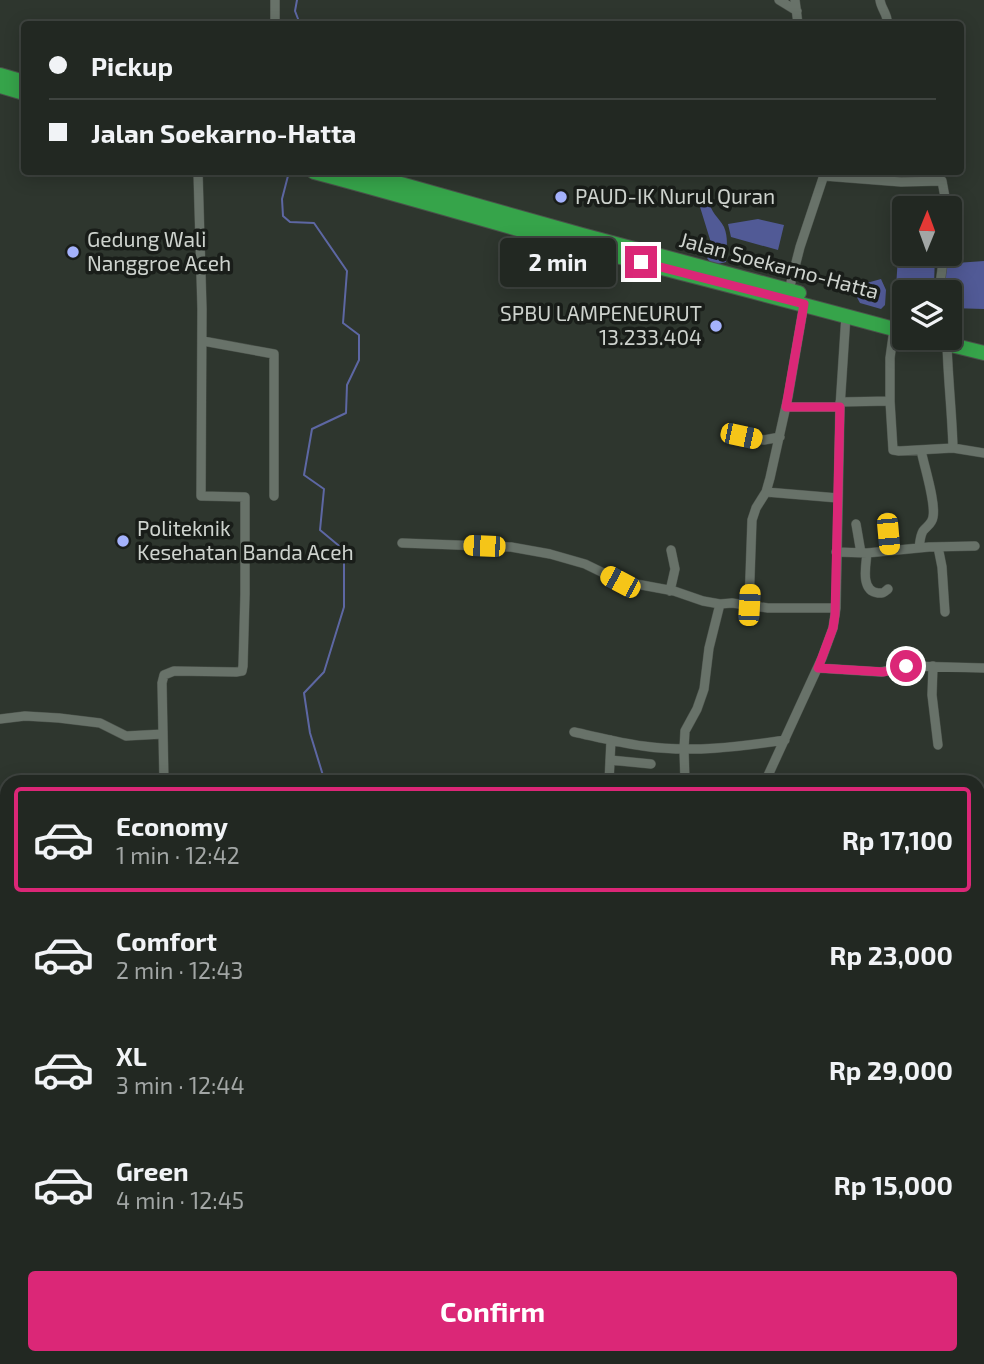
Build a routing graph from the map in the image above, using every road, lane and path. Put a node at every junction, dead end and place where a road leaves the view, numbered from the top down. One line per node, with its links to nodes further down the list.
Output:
1 (275, 0): 6 (street)
2 (779, 0): 5 (street)
3 (795, 0): 5 (street)
4 (880, 0): 8 (street)
5 (797, 11): 7 (street)
6 (275, 21)
7 (798, 21)
8 (888, 21)
9 (0, 75): 10 (highway)
10 (21, 81)
11 (0, 86): 12 (highway)
12 (21, 92)
13 (198, 175): 25 (street)
14 (326, 175): 20 (highway, Jalan Soekarno-Hatta)
15 (368, 175): 20 (highway, Jalan Soekarno-Hatta)
16 (825, 175): 21 (street)
17 (834, 175): 18 (street)
18 (942, 176): 19 (street)
19 (945, 196)
20 (622, 251): 21 (highway, Jalan Soekarno-Hatta); 22 (highway, Jalan Soekarno-Hatta)
21 (789, 290): 23 (highway, Jalan Soekarno-Hatta)
22 (804, 304): 23 (highway, Jalan Soekarno-Hatta); 34 (street)
23 (839, 311): 24 (highway, Jalan Soekarno-Hatta); 33 (street)
24 (892, 326)
25 (202, 341): 41 (street); 64 (street)
26 (962, 341): 27 (highway)
27 (984, 344)
28 (962, 345): 31 (highway)
29 (893, 350): 32 (street)
30 (949, 350): 37 (street)
31 (984, 353)
32 (890, 401): 33 (street); 38 (street)
33 (838, 406): 34 (street); 42 (street)
34 (786, 407): 36 (street)
35 (741, 436): 36 (street)
36 (780, 437): 40 (street)
37 (953, 447): 38 (street); 39 (street)
38 (921, 450): 48 (street)
39 (984, 453)
40 (766, 492): 42 (street); 56 (street)
41 (274, 496)
42 (834, 498): 51 (street)
43 (887, 517): 50 (street)
44 (856, 524): 52 (street)
45 (402, 543): 54 (street)
46 (975, 546): 47 (street)
47 (938, 547): 48 (street); 58 (street)
48 (919, 548): 50 (street)
49 (671, 550): 54 (street)
50 (890, 551): 52 (street)
51 (836, 552): 52 (street); 57 (street)
52 (864, 553): 53 (street)
53 (888, 589)
54 (670, 591): 55 (street)
55 (720, 604): 56 (street); 68 (street)
56 (749, 605): 57 (street)
57 (833, 607): 60 (street)
58 (945, 612)
59 (933, 666): 60 (street); 61 (street); 67 (street)
60 (818, 668): 66 (street)
61 (984, 668)
62 (0, 719): 64 (street)
63 (574, 732): 65 (street)
64 (163, 734): 71 (street)
65 (611, 740): 68 (street); 69 (street)
66 (785, 740): 68 (street); 74 (street)
67 (939, 745)
68 (684, 749): 73 (street)
69 (610, 760): 70 (street); 72 (street)
70 (652, 764)
71 (164, 775)
72 (609, 775)
73 (685, 775)
74 (768, 775)

